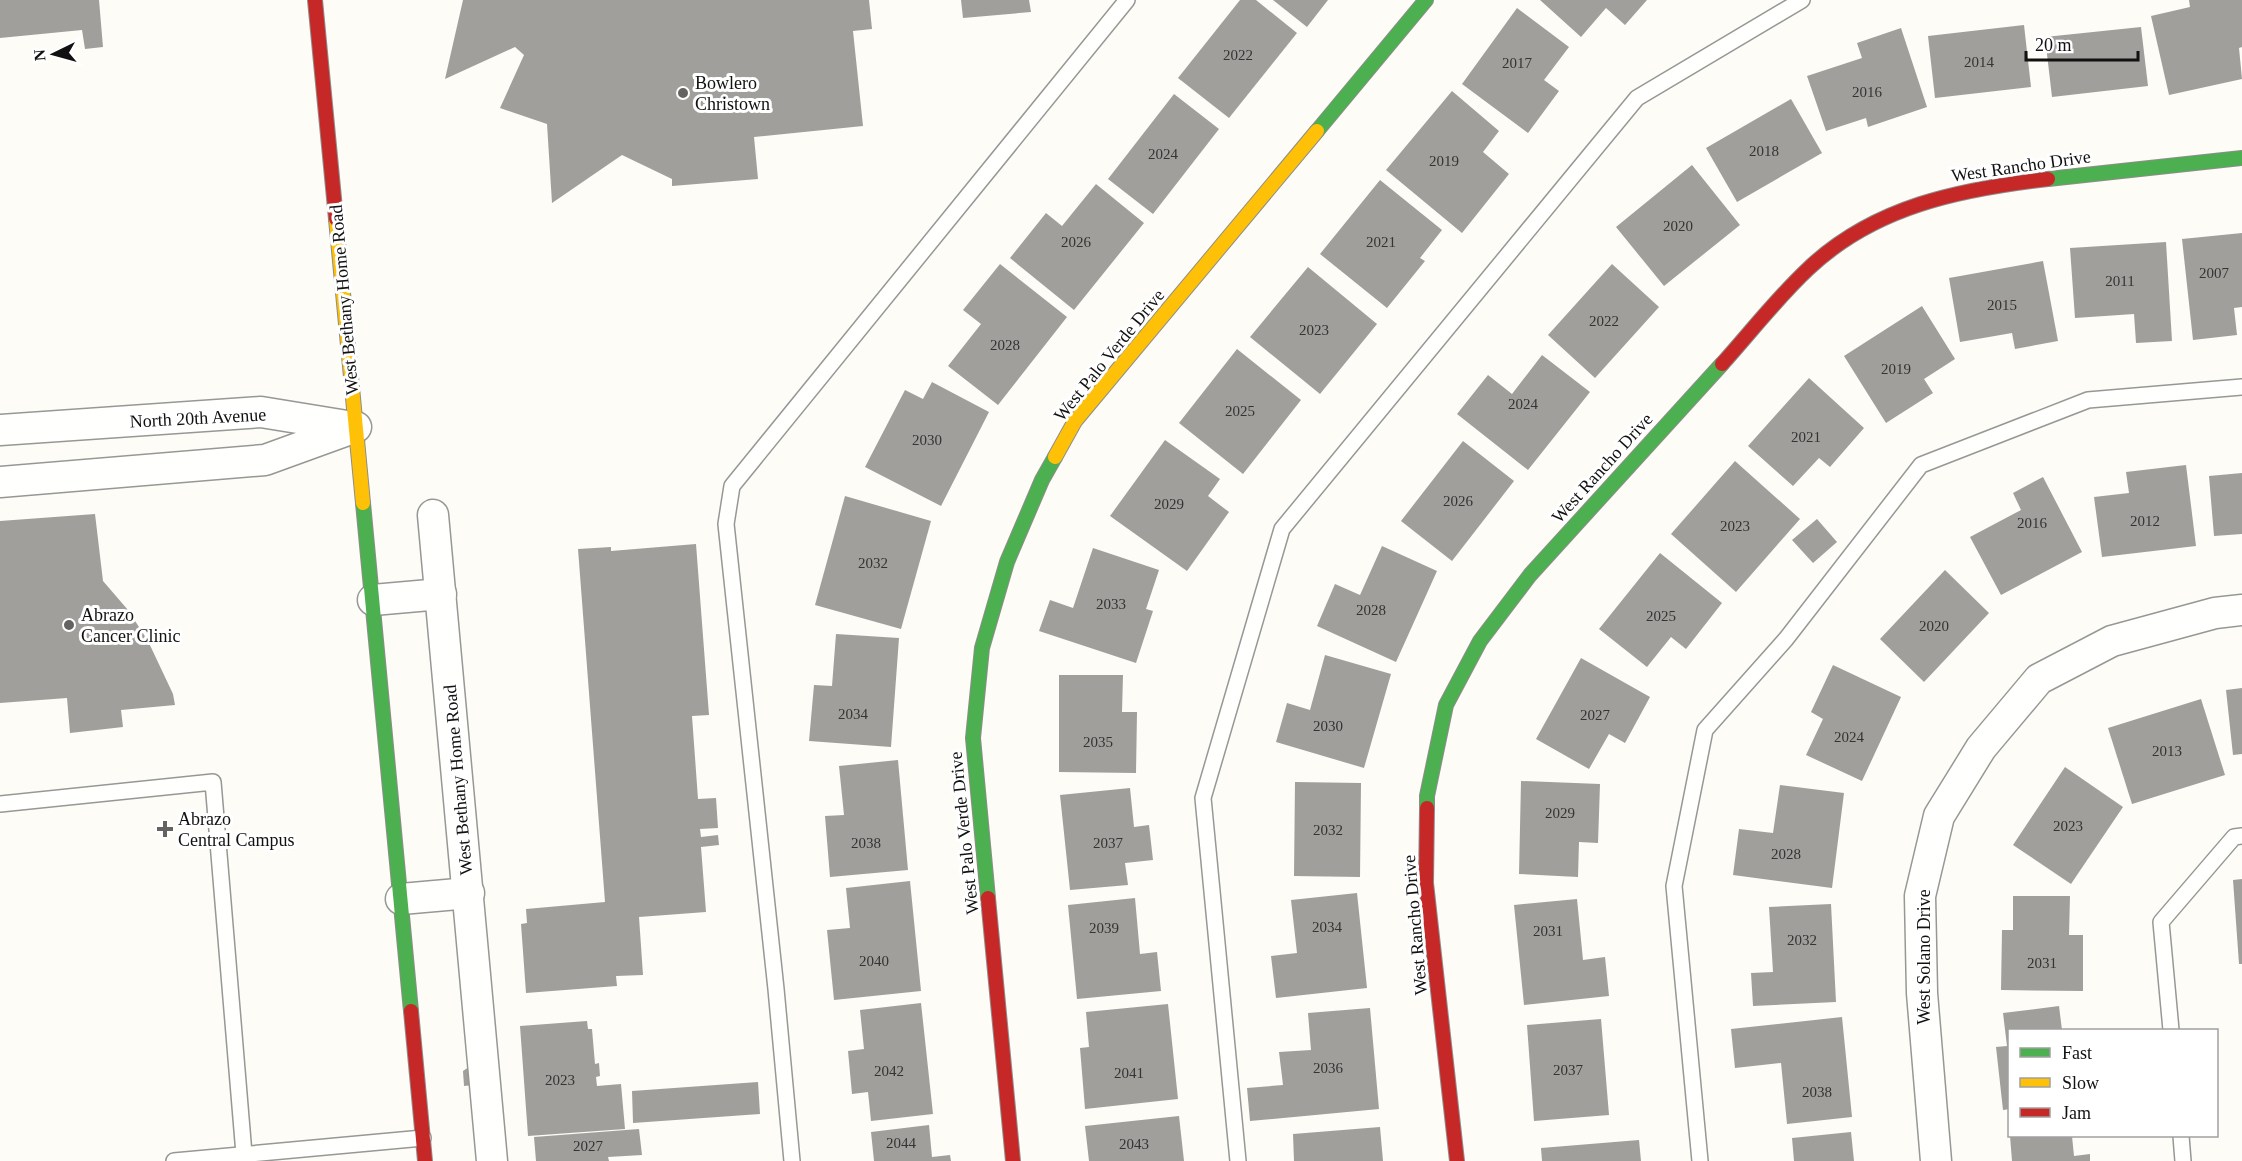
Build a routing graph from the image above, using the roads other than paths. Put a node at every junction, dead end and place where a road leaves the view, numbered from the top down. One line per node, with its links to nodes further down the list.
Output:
1 (315, 0): 7 (street, West Bethany Home Road)
2 (1127, 0): 25 (lane)
3 (1425, 0): 26 (street, West Palo Verde Drive)
4 (1802, 0): 27 (lane)
5 (2242, 158): 28 (street, West Rancho Drive)
6 (2242, 387): 29 (lane)
7 (356, 428): 8 (street, North 20th Avenue); 9 (street); 12 (street, West Bethany Home Road)
8 (0, 430)
9 (0, 482)
10 (433, 515): 11 (street, West Bethany Home Road)
11 (441, 594): 12 (street); 16 (street, West Bethany Home Road)
12 (373, 600): 17 (street, West Bethany Home Road)
13 (2242, 610): 30 (street, West Solano Drive)
14 (0, 804): 21 (lane)
15 (2242, 836): 18 (lane)
16 (469, 893): 17 (street, West Bethany Home Road); 24 (street, West Bethany Home Road)
17 (401, 899): 20 (street, West Bethany Home Road)
18 (2171, 1029)
19 (2181, 1137): 31 (lane)
20 (423, 1138): 21 (lane); 23 (street, West Bethany Home Road)
21 (244, 1155): 22 (lane)
22 (174, 1161)
23 (425, 1161)
24 (492, 1161)
25 (792, 1161)
26 (1013, 1161)
27 (1238, 1161)
28 (1457, 1161)
29 (1700, 1161)
30 (1936, 1161)
31 (2183, 1161)

